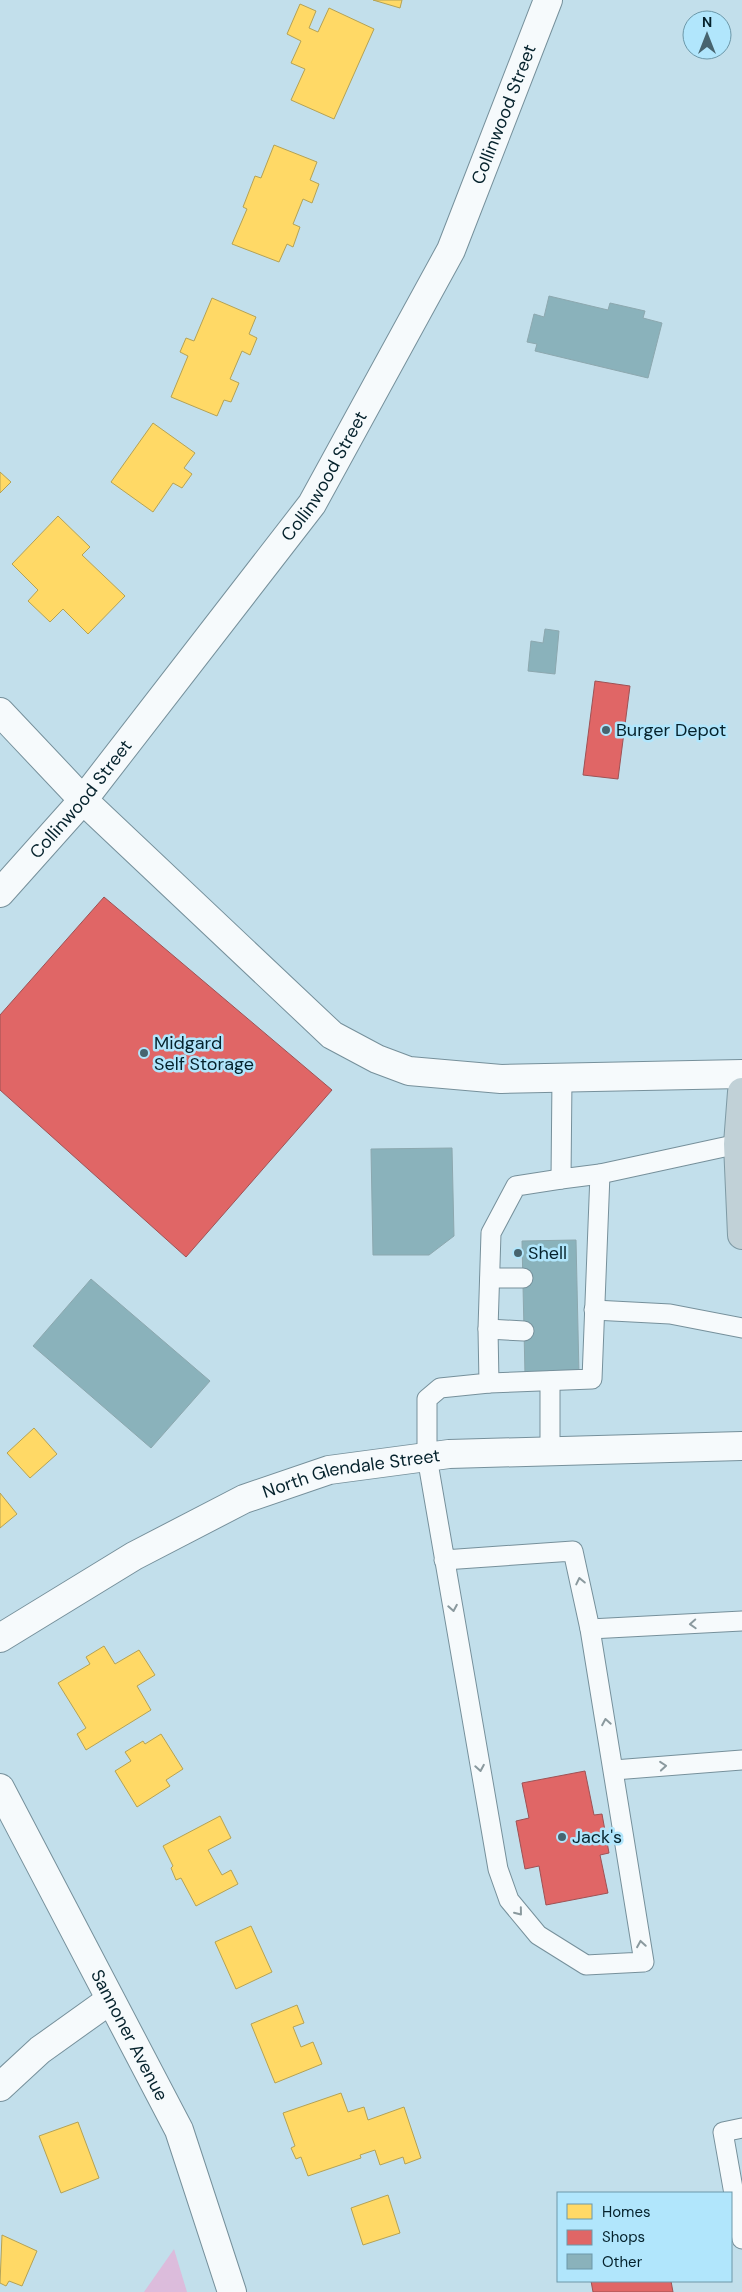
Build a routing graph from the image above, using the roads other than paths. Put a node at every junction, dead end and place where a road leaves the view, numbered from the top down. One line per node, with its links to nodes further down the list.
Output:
1 (548, 0): 3 (street, Collinwood Street)
2 (0, 712): 3 (street)
3 (83, 800): 4 (street, Collinwood Street); 6 (street)
4 (0, 893)
5 (742, 1074): 6 (street)
6 (562, 1078): 10 (lane)
7 (742, 1092): 8 (highway)
8 (738, 1144): 9 (lane); 11 (highway)
9 (600, 1174): 10 (lane); 14 (lane)
10 (561, 1179): 12 (lane)
11 (742, 1235)
12 (490, 1278): 13 (lane); 16 (lane)
13 (523, 1278)
14 (594, 1310): 15 (lane); 18 (lane)
15 (742, 1328)
16 (488, 1329): 17 (lane); 19 (lane)
17 (524, 1331)
18 (550, 1381): 19 (lane); 21 (lane)
19 (489, 1383): 22 (lane)
20 (742, 1446): 21 (street, North Glendale Street)
21 (550, 1451): 22 (street, North Glendale Street)
22 (427, 1457): 23 (lane); 26 (street, North Glendale Street)
23 (444, 1560): 25 (lane, one-way to 23); 28 (lane, one-way to 28)
24 (742, 1621): 25 (lane, one-way to 25)
25 (590, 1629): 28 (lane, one-way to 25)
26 (0, 1638)
27 (742, 1760): 28 (lane, one-way to 27)
28 (614, 1770)
29 (0, 1788): 30 (street, Sannoner Avenue)
30 (110, 2000): 31 (street); 34 (street, Sannoner Avenue)
31 (0, 2087)
32 (742, 2128): 33 (lane)
33 (742, 2240)
34 (232, 2292)

